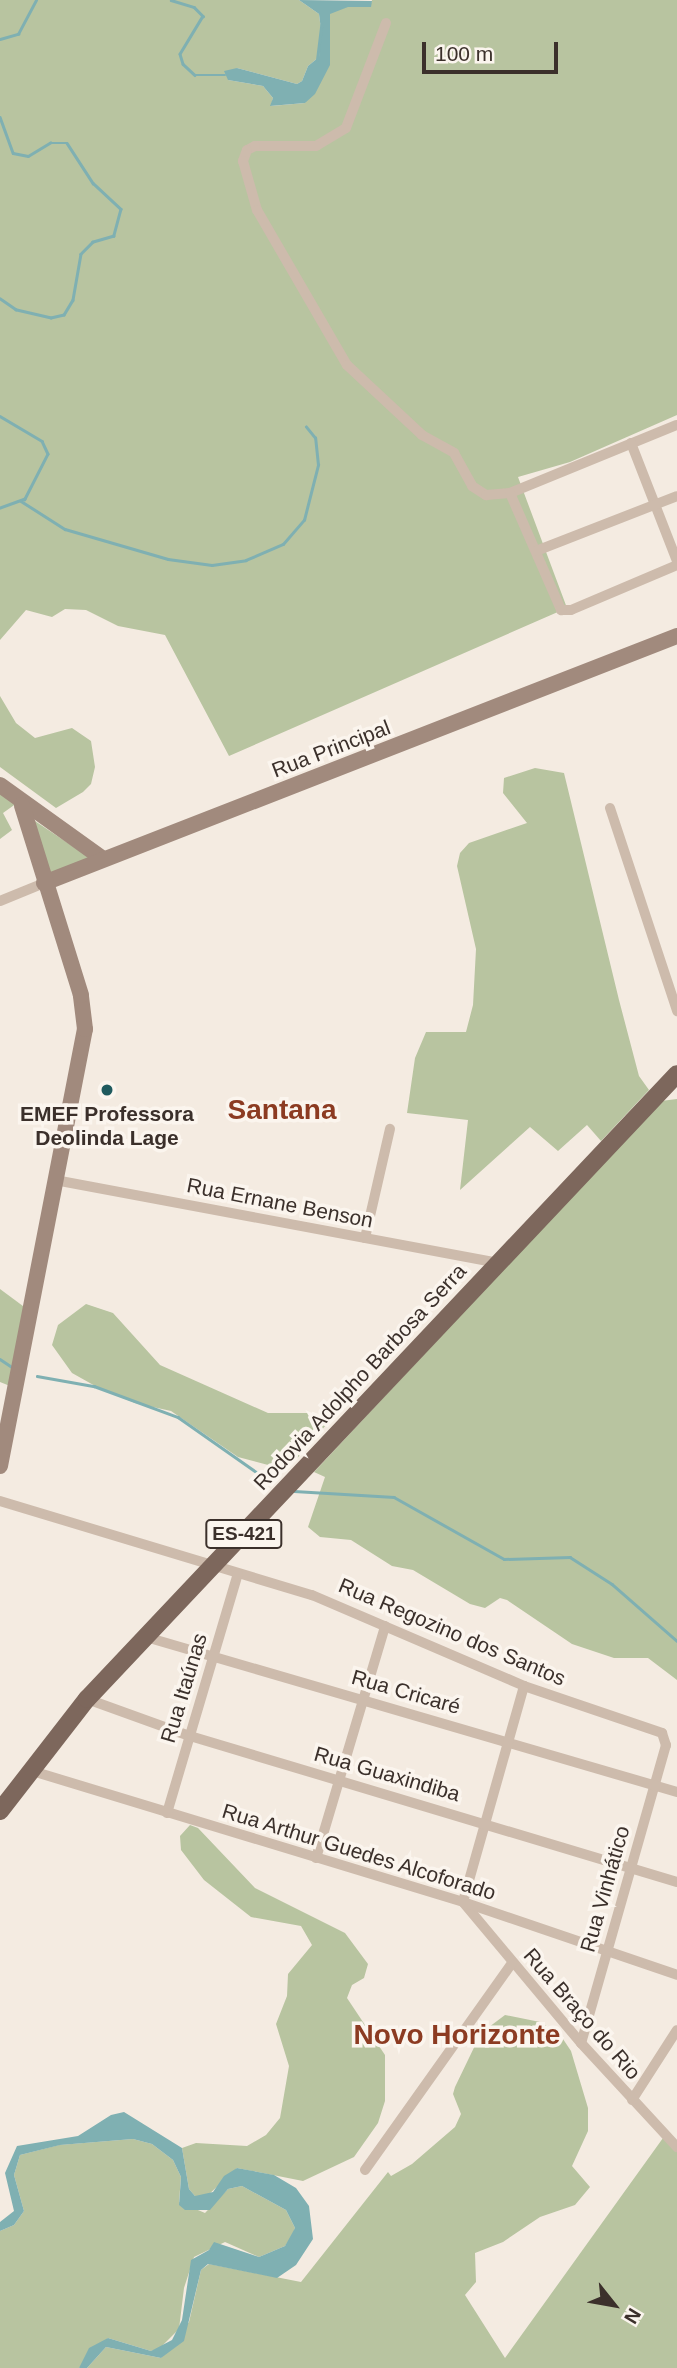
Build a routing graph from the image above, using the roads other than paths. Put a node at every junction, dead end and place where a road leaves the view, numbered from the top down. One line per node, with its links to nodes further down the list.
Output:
1 (386, 23): 4 (street)
2 (677, 425): 3 (street)
3 (631, 443): 4 (street); 6 (street)
4 (510, 493): 7 (street)
5 (677, 496): 6 (street)
6 (656, 504): 7 (street); 8 (street)
7 (536, 551): 8 (street)
8 (677, 563)
9 (677, 636): 13 (main road, Rua Principal)
10 (0, 785): 11 (main road)
11 (22, 804): 13 (main road); 14 (main road)
12 (610, 808): 16 (street)
13 (103, 859): 14 (main road, Rua Principal)
14 (44, 883): 15 (street, Rua Principal); 19 (main road)
15 (0, 901)
16 (677, 1011)
17 (677, 1074): 21 (main road, Rodovia Adolpho Barbosa Serra / ES-421)
18 (390, 1129): 20 (street)
19 (55, 1180): 20 (street, Rua Ernane Benson); 22 (main road)
20 (365, 1238): 21 (street, Rua Ernane Benson)
21 (497, 1263): 24 (main road, Rodovia Adolpho Barbosa Serra / ES-421)
22 (0, 1466)
23 (0, 1501): 24 (street, Rua Regozino dos Santos)
24 (213, 1567): 25 (street, Rua Regozino dos Santos); 27 (main road, Rodovia Adolpho Barbosa Serra / ES-421)
25 (238, 1574): 26 (street, Rua Regozino dos Santos); 28 (street, Rua Itaúnas)
26 (385, 1626): 29 (street, Rua Regozino dos Santos); 31 (street)
27 (146, 1637): 28 (street, Rua Cricaré); 30 (main road, Rodovia Adolpho Barbosa Serra / ES-421)
28 (214, 1656): 31 (street, Rua Cricaré); 32 (street, Rua Itaúnas)
29 (524, 1686): 33 (street); 34 (street, Rua Regozino dos Santos)
30 (87, 1699): 32 (street, Rua Guaxindiba); 35 (main road, Rodovia Adolpho Barbosa Serra / ES-421)
31 (360, 1699): 33 (street, Rua Cricaré); 36 (street)
32 (190, 1736): 36 (street, Rua Guaxindiba); 40 (street, Rua Itaúnas)
33 (508, 1742): 37 (street, Rua Cricaré); 41 (street)
34 (666, 1745): 37 (street, Rua Vinhático)
35 (29, 1770): 39 (main road, Rodovia Adolpho Barbosa Serra / ES-421); 40 (street, Rua Arthur Guedes Alcoforado)
36 (337, 1780): 41 (street, Rua Guaxindiba); 42 (street)
37 (655, 1785): 38 (street, Rua Cricaré); 43 (street, Rua Vinhático)
38 (677, 1792)
39 (0, 1811)
40 (167, 1813): 42 (street, Rua Arthur Guedes Alcoforado)
41 (485, 1823): 43 (street, Rua Guaxindiba); 45 (street)
42 (316, 1858): 45 (street, Rua Arthur Guedes Alcoforado)
43 (631, 1868): 44 (street, Rua Guaxindiba); 46 (street, Rua Vinhático)
44 (677, 1882)
45 (463, 1902): 46 (street, Rua Arthur Guedes Alcoforado); 47 (street, Rua Braço do Rio)
46 (608, 1952): 48 (street, Rua Arthur Guedes Alcoforado); 50 (street, Rua Vinhático)
47 (512, 1963): 50 (street, Rua Braço do Rio); 53 (street)
48 (677, 1975)
49 (677, 2030): 51 (street)
50 (581, 2043): 51 (street, Rua Braço do Rio)
51 (632, 2100): 52 (street, Rua Braço do Rio)
52 (677, 2147)
53 (365, 2170)

